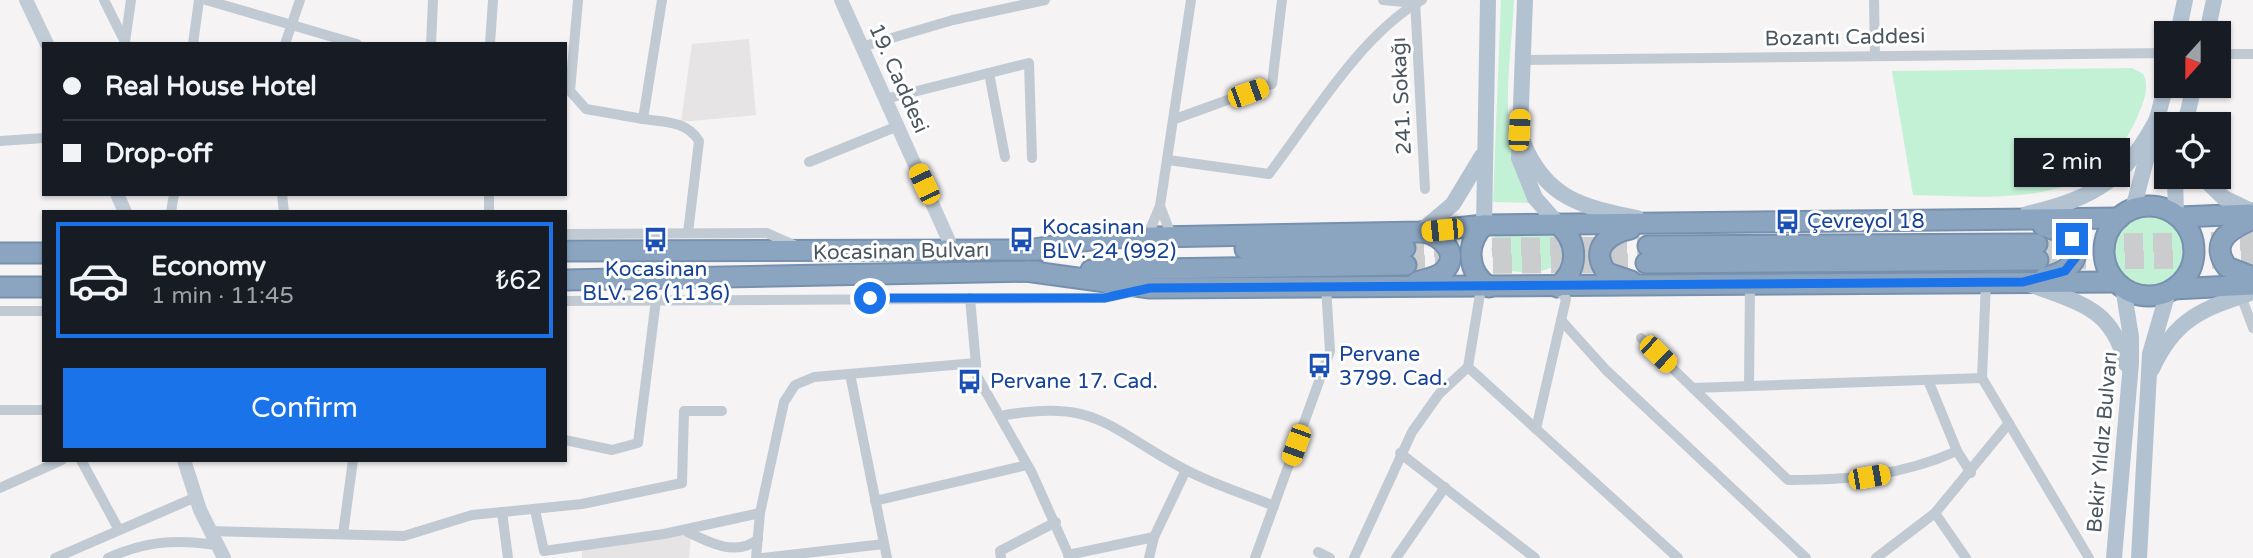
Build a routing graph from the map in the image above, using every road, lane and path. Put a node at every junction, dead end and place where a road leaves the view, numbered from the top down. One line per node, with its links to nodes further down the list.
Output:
1 (26, 0): 25 (street)
2 (104, 0): 26 (street)
3 (131, 0): 27 (street)
4 (199, 0): 28 (street)
5 (206, 0): 24 (street)
6 (300, 0): 24 (street)
7 (433, 0): 31 (street)
8 (493, 0): 32 (street)
9 (578, 0): 41 (street)
10 (662, 0): 41 (street)
11 (841, 0): 33 (street, 19. Caddesi)
12 (1045, 0): 33 (street)
13 (1191, 0): 42 (street)
14 (1282, 0): 42 (street)
15 (1382, 0): 21 (street)
16 (1488, 0): 49 (main road)
17 (1525, 0): 38 (main road)
18 (1874, 0): 37 (street)
19 (2185, 0): 22 (main road)
20 (2214, 0): 23 (main road)
21 (1417, 1): 52 (street); 54 (street, 241. Sokağı)
22 (2181, 21)
23 (2210, 21)
24 (290, 24): 29 (street); 30 (street)
25 (46, 42)
26 (125, 42)
27 (125, 42)
28 (193, 42)
29 (286, 42)
30 (350, 42)
31 (432, 42)
32 (490, 42)
33 (861, 47): 40 (street, 19. Caddesi)
34 (2154, 53): 37 (street, Bozantı Caddesi)
35 (2231, 54): 36 (street)
36 (2253, 54)
37 (1874, 56): 38 (street, Bozantı Caddesi)
38 (1523, 60): 45 (main road)
39 (989, 73): 40 (street); 50 (street); 51 (street)
40 (885, 99): 44 (street, 19. Caddesi)
41 (643, 119): 66 (street)
42 (1175, 119): 52 (street)
43 (2154, 123): 61 (main road)
44 (898, 126): 53 (street); 71 (street, 19. Caddesi)
45 (1519, 130): 62 (main road); 63 (main road)
46 (2154, 130): 58 (main road)
47 (42, 138): 48 (street)
48 (0, 141)
49 (1485, 147): 64 (main road); 65 (main road)
50 (1005, 157)
51 (1032, 158)
52 (1168, 160): 57 (street)
53 (809, 162)
54 (1425, 189)
55 (2176, 189): 60 (main road)
56 (2215, 189): 59 (main road)
57 (1160, 206): 68 (street); 69 (street)
58 (2126, 213): 60 (highway); 61 (highway); 85 (highway)
59 (2253, 215): 60 (highway); 79 (highway)
60 (2178, 216): 93 (highway)
61 (2003, 219): 62 (highway); 82 (highway)
62 (1658, 223): 63 (highway); 84 (highway)
63 (1558, 224): 64 (highway); 90 (highway)
64 (1485, 225): 65 (highway); 92 (highway)
65 (1420, 232): 69 (highway); 89 (highway)
66 (688, 233): 67 (street); 70 (street)
67 (567, 234)
68 (1147, 237): 69 (highway); 72 (highway)
69 (1172, 237)
70 (805, 250): 71 (highway, Kocasinan Bulvarı); 73 (highway, Kocasinan Bulvarı)
71 (953, 250): 72 (highway, Kocasinan Bulvarı)
72 (1028, 250): 78 (highway, Kocasinan Bulvarı)
73 (567, 251)
74 (2038, 252): 77 (highway)
75 (0, 253): 76 (highway)
76 (42, 253)
77 (1647, 254)
78 (1026, 271): 80 (highway, Kocasinan Bulvarı); 91 (highway)
79 (2253, 277)
80 (567, 280)
81 (1986, 282): 82 (highway); 83 (highway); 107 (street)
82 (2023, 282): 85 (highway); 106 (main road)
83 (1750, 284): 84 (highway); 110 (street)
84 (1658, 285): 90 (highway)
85 (2120, 285): 93 (highway); 106 (main road, Bekir Yıldız Bulvarı)
86 (0, 287): 87 (highway)
87 (42, 287)
88 (1326, 287): 89 (highway); 91 (highway); 132 (street)
89 (1399, 287): 92 (highway)
90 (1557, 287): 92 (highway); 100 (street)
91 (1150, 288): 95 (street)
92 (1485, 288): 104 (street)
93 (2171, 291): 94 (highway); 108 (main road, Bekir Yıldız Bulvarı)
94 (2249, 291): 101 (street); 108 (main road)
95 (970, 298): 96 (street); 103 (street)
96 (656, 300): 97 (street); 118 (street)
97 (567, 301)
98 (0, 311): 99 (street)
99 (42, 311)
100 (1561, 320): 117 (street); 165 (street)
101 (2253, 328)
102 (1641, 338): 111 (street)
103 (975, 363): 105 (street); 115 (street)
104 (1468, 367): 117 (street); 120 (street)
105 (850, 374): 131 (street); 135 (street)
106 (2129, 376): 169 (main road, Bekir Yıldız Bulvarı)
107 (1982, 378): 109 (street); 116 (street)
108 (2148, 378): 170 (main road, Bekir Yıldız Bulvarı)
109 (1928, 380): 110 (street); 119 (street)
110 (1749, 386): 111 (street)
111 (1693, 388): 119 (street)
112 (0, 410): 113 (street)
113 (42, 410)
114 (722, 411): 133 (street)
115 (1000, 416): 125 (street); 126 (street)
116 (2009, 423): 127 (street); 168 (street)
117 (1536, 429): 164 (street)
118 (567, 440)
119 (1957, 451): 127 (street)
120 (1400, 453): 128 (street); 160 (street)
121 (58, 462): 129 (street)
122 (83, 462): 138 (street)
123 (185, 462): 130 (street)
124 (353, 462): 141 (street)
125 (1027, 464): 131 (street); 137 (street)
126 (1186, 470): 132 (street); 142 (street)
127 (1971, 473): 136 (street)
128 (1445, 487): 146 (street); 161 (street)
129 (0, 488)
130 (196, 497): 138 (street); 140 (street)
131 (875, 501): 144 (street)
132 (1274, 506): 158 (street)
133 (535, 510): 134 (street); 139 (street)
134 (502, 512): 141 (street); 152 (street)
135 (760, 513): 139 (street); 143 (street)
136 (1935, 513): 166 (street); 167 (street)
137 (1056, 522): 148 (street); 156 (street)
138 (119, 530): 149 (street)
139 (684, 530): 143 (street)
140 (209, 531): 141 (street); 145 (street)
141 (343, 534)
142 (1154, 537): 148 (street); 157 (street)
143 (758, 539): 153 (street)
144 (884, 544): 154 (street); 155 (street)
145 (216, 545): 150 (street); 151 (street)
146 (1522, 547): 162 (street); 163 (street)
147 (1318, 552): 159 (street)
148 (1069, 557)
149 (55, 558)
150 (108, 558)
151 (224, 558)
152 (508, 558)
153 (756, 558)
154 (763, 558)
155 (887, 558)
156 (1001, 558)
157 (1149, 558)
158 (1255, 558)
159 (1330, 558)
160 (1354, 558)
161 (1396, 558)
162 (1514, 558)
163 (1535, 558)
164 (1678, 558)
165 (1806, 558)
166 (1876, 558)
167 (1966, 558)
168 (2089, 558)
169 (2114, 558)
170 (2138, 558)

